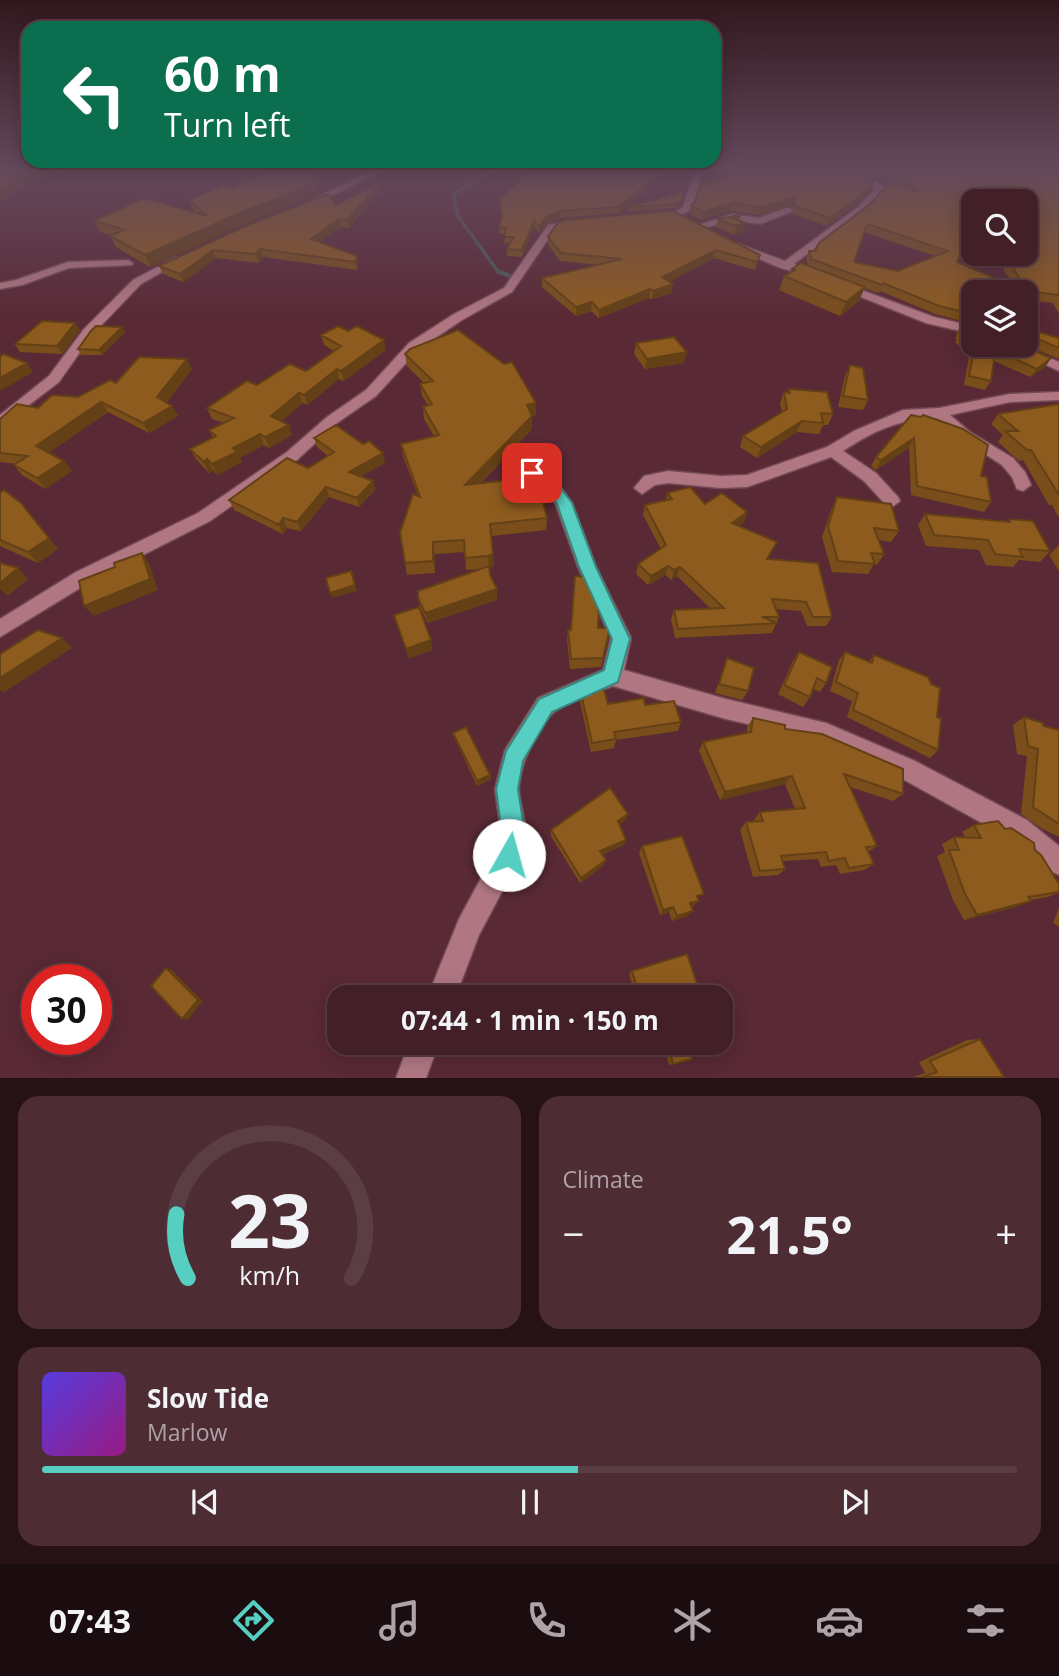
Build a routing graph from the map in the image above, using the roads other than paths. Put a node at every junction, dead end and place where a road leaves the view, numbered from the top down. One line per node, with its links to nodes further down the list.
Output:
1 (683, 218): 7 (street)
2 (728, 218): 7 (street)
3 (741, 218): 4 (street)
4 (767, 218)
5 (849, 218): 9 (street)
6 (593, 220): 23 (street)
7 (702, 226): 9 (street)
8 (193, 253): 10 (street)
9 (785, 266): 12 (street)
10 (137, 282): 11 (street); 17 (street)
11 (0, 286)
12 (961, 327)
13 (1037, 357): 14 (street)
14 (1059, 367)
15 (1059, 396): 16 (street)
16 (939, 413): 18 (street); 20 (street)
17 (0, 422)
18 (832, 451): 21 (street); 22 (street)
19 (532, 473): 24 (street)
20 (1023, 485)
21 (642, 488)
22 (892, 501)
23 (0, 629)
24 (612, 676): 25 (street); 26 (street)
25 (1059, 862)
26 (446, 985)
27 (419, 1055): 28 (street)
28 (411, 1077)

